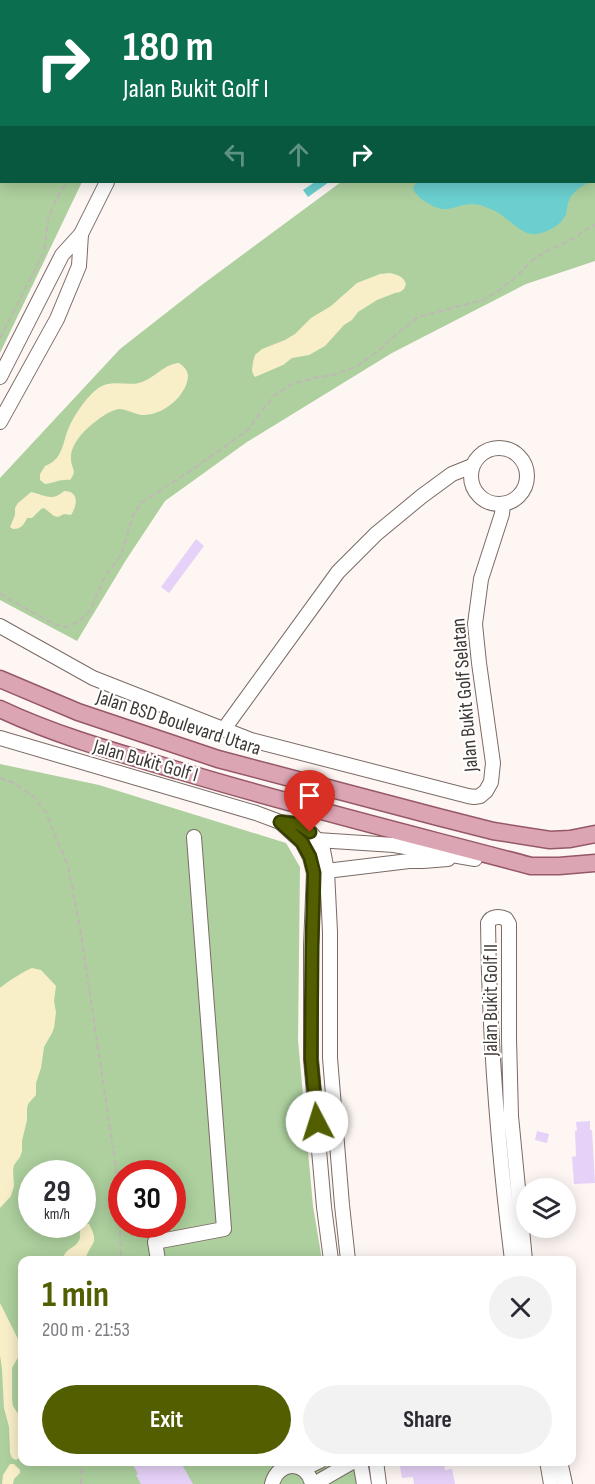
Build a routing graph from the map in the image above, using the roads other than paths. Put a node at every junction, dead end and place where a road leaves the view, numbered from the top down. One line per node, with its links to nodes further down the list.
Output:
1 (106, 183): 2 (street)
2 (81, 234): 3 (street); 4 (street)
3 (35, 308): 4 (street); 5 (street)
4 (57, 319): 6 (street)
5 (0, 377)
6 (0, 422)
7 (472, 466): 8 (street); 8 (street); 12 (street)
8 (503, 504): 12 (street, Jalan Bukit Golf Selatan)
9 (0, 626): 12 (street, Jalan Bukit Golf Selatan)
10 (0, 680): 15 (main road, Jalan BSD Boulevard Utara)
11 (0, 709): 20 (main road)
12 (224, 729)
13 (0, 738): 14 (street, Jalan Bukit Golf I)
14 (280, 822): 17 (street, Jalan Bukit Golf I); 21 (street, Jalan Bukit Golf I)
15 (595, 834)
16 (194, 836): 22 (street)
17 (317, 840): 18 (street); 21 (street, Jalan Bukit Golf I)
18 (462, 856): 20 (street); 21 (street)
19 (595, 863): 20 (main road)
20 (531, 866)
21 (320, 872): 23 (street, Jalan Bukit Golf I); 24 (street, Jalan Bukit Golf I)
22 (157, 1256)
23 (330, 1256)
24 (348, 1256)
25 (511, 1256): 26 (street, Jalan Bukit Golf II)
26 (525, 1256)
27 (309, 1466): 33 (street)
28 (345, 1466): 35 (street)
29 (361, 1466): 36 (street)
30 (377, 1466): 37 (street)
31 (548, 1466): 38 (street)
32 (561, 1466): 39 (street)
33 (303, 1469): 34 (street); 35 (street)
34 (272, 1484)
35 (313, 1484)
36 (364, 1484)
37 (379, 1484)
38 (551, 1484)
39 (565, 1484)

